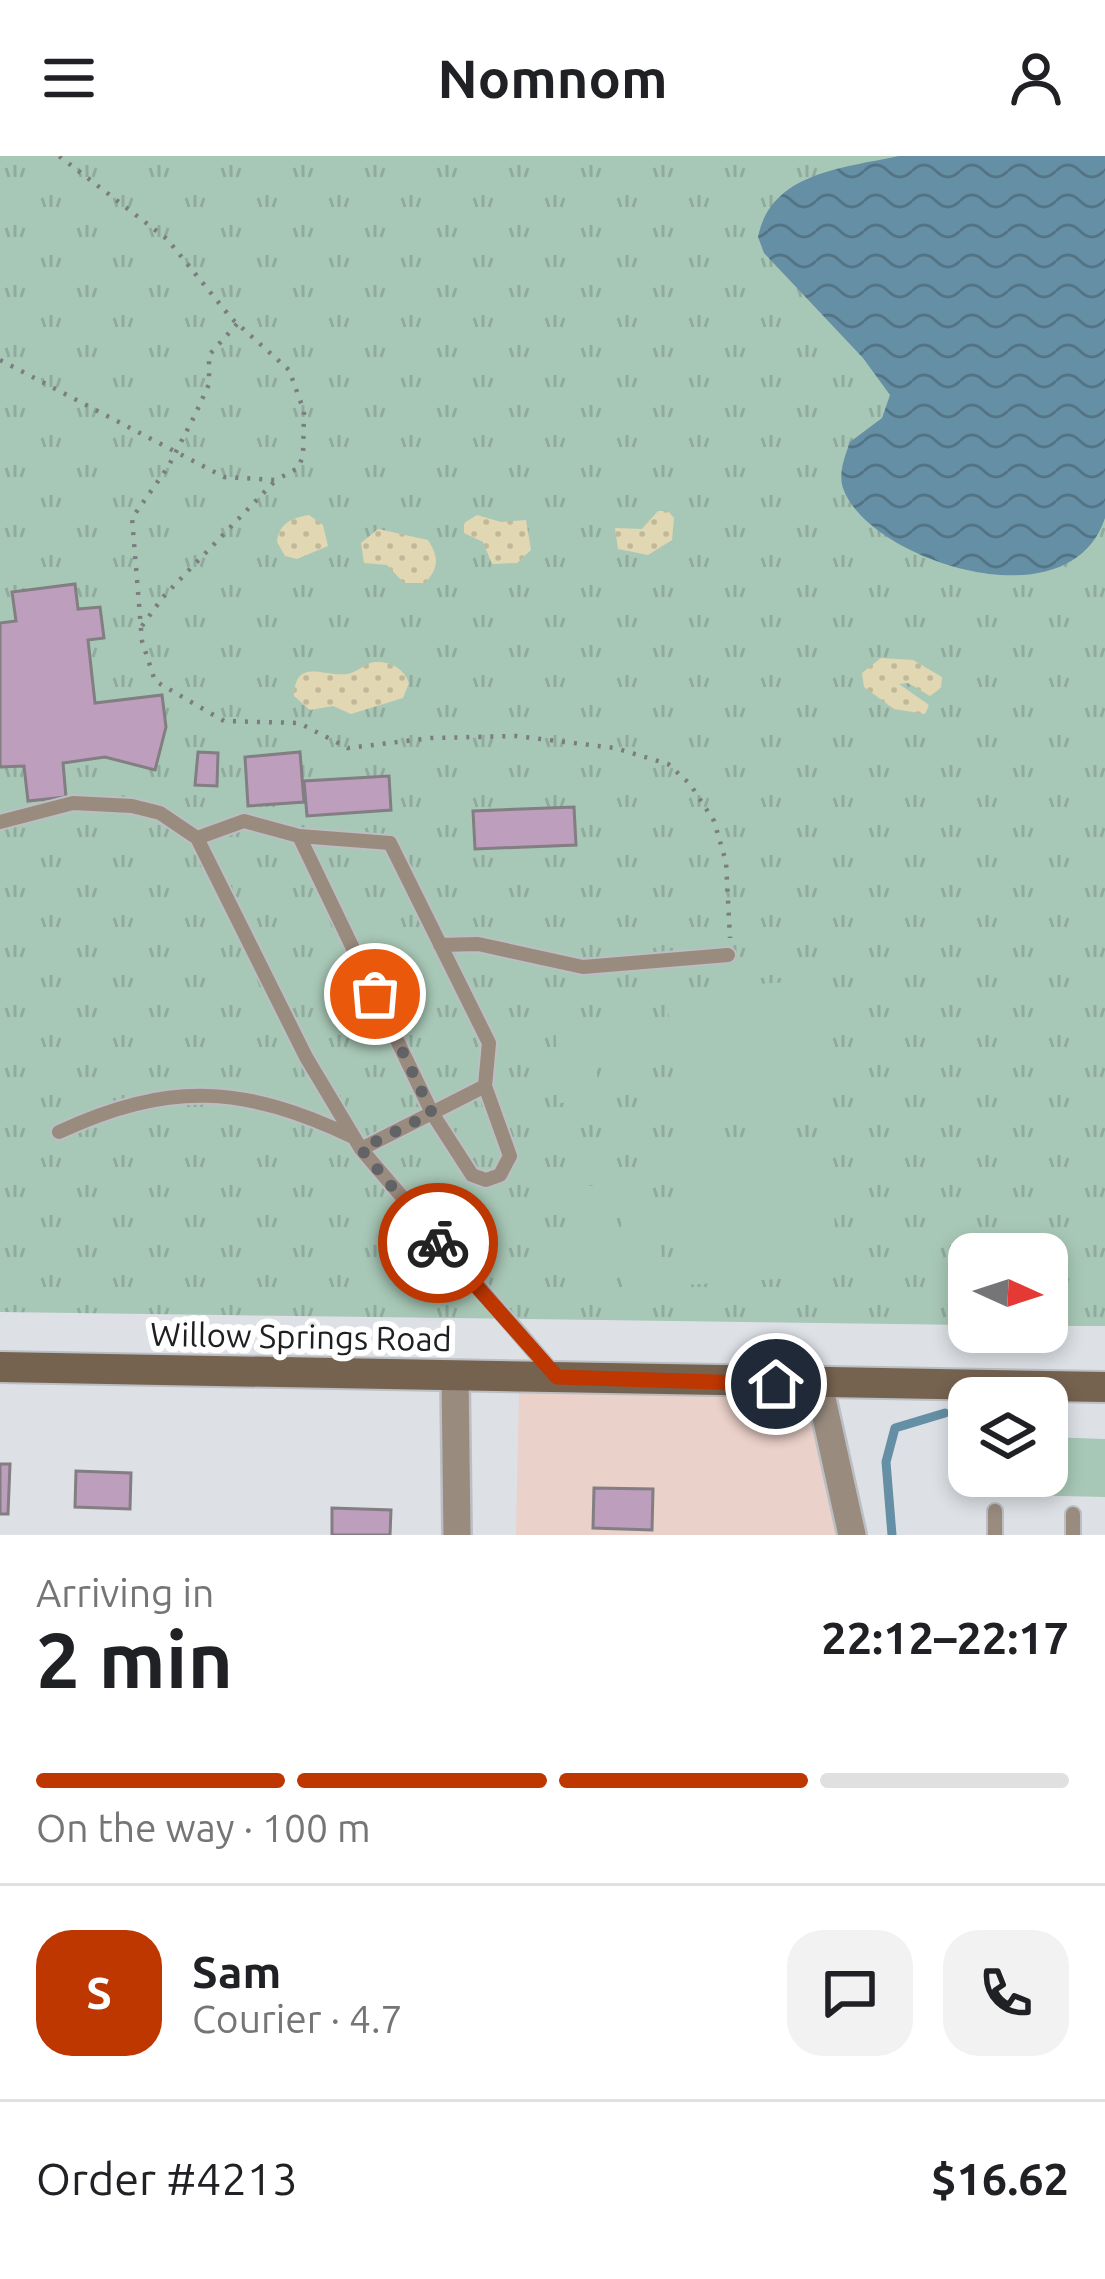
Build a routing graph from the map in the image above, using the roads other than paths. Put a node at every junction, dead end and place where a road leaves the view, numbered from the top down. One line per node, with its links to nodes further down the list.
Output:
1 (0, 821): 3 (lane)
2 (299, 836): 3 (lane); 4 (lane); 7 (lane)
3 (197, 838): 9 (lane)
4 (440, 945): 5 (lane); 6 (lane)
5 (728, 955)
6 (485, 1087): 7 (lane); 7 (lane)
7 (432, 1113): 9 (lane)
8 (58, 1132): 9 (lane)
9 (357, 1143): 12 (lane)
10 (0, 1366): 11 (main road, Willow Springs Road)
11 (455, 1376): 12 (main road, Willow Springs Road); 17 (street)
12 (557, 1377): 13 (main road, Willow Springs Road)
13 (819, 1385): 14 (main road, Willow Springs Road); 18 (street)
14 (1105, 1387)
15 (995, 1511): 19 (lane)
16 (1073, 1514): 20 (lane)
17 (457, 1535)
18 (852, 1535)
19 (995, 1535)
20 (1072, 1535)

